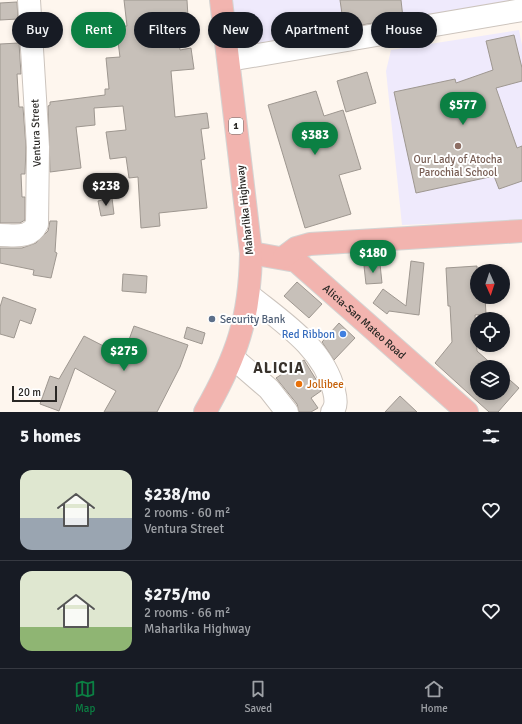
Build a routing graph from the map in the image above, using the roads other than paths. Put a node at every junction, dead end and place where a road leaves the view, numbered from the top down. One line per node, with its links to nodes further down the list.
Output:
1 (29, 0): 6 (street, Ventura Street)
2 (221, 0): 4 (main road, Maharlika Highway / 1)
3 (522, 10): 4 (street)
4 (229, 60): 7 (main road, Maharlika Highway / 1)
5 (522, 231): 8 (main road)
6 (0, 235)
7 (251, 253): 8 (main road, Alicia-San Mateo Road); 9 (main road, Maharlika Highway / 1)
8 (284, 257): 15 (main road, Alicia-San Mateo Road)
9 (249, 295): 10 (main road, Maharlika Highway / 1); 14 (street)
10 (230, 364): 11 (main road, Maharlika Highway / 1); 12 (street); 13 (street)
11 (205, 412)
12 (275, 412)
13 (287, 412)
14 (332, 412)
15 (466, 412)

